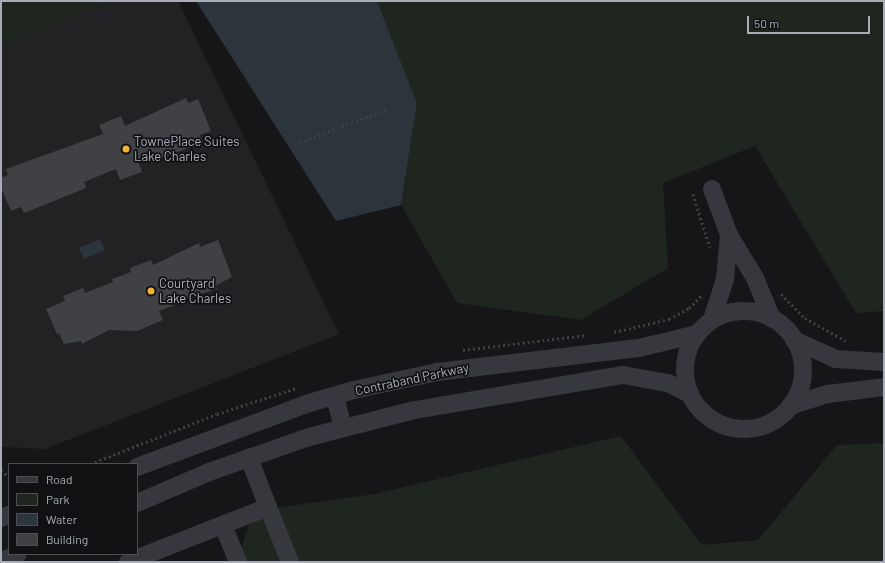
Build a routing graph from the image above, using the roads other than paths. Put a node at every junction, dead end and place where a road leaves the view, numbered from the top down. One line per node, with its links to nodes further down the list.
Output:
1 (712, 189): 2 (street)
2 (729, 235): 3 (street); 4 (street)
3 (772, 319): 4 (street); 6 (street)
4 (712, 320): 5 (street)
5 (697, 334): 9 (street); 10 (street, Contraband Parkway)
6 (794, 340): 7 (street); 11 (street)
7 (884, 362)
8 (884, 387): 11 (street)
9 (690, 394): 11 (street); 12 (street)
10 (335, 396): 12 (street); 14 (street, Contraband Parkway)
11 (790, 406)
12 (343, 428): 13 (street)
13 (249, 458): 15 (street); 16 (street)
14 (138, 467)
15 (138, 503)
16 (268, 507): 17 (street); 22 (street)
17 (223, 525): 20 (street); 21 (street)
18 (16, 555): 19 (street)
19 (1, 561)
20 (128, 562)
21 (238, 562)
22 (290, 562)

